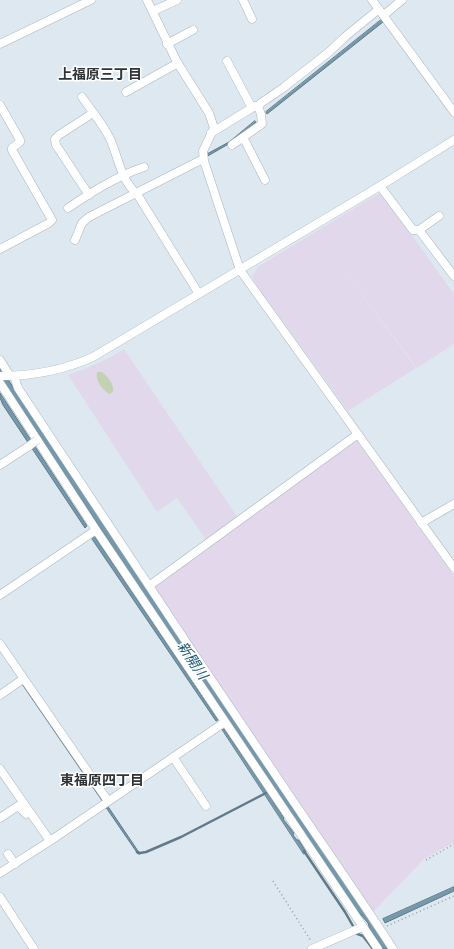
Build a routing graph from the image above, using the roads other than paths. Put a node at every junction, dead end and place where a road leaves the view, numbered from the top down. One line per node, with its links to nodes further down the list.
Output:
1 (91, 0): 11 (street)
2 (147, 0): 7 (street)
3 (177, 0): 7 (street)
4 (243, 0): 9 (street)
5 (372, 0): 8 (street)
6 (402, 0): 8 (street)
7 (153, 11): 12 (street)
8 (382, 12): 18 (street); 19 (street)
9 (252, 19)
10 (193, 30): 12 (street)
11 (0, 44)
12 (167, 44): 14 (street)
13 (227, 61): 18 (street)
14 (178, 63): 15 (street); 21 (street)
15 (126, 92)
16 (82, 97): 20 (street)
17 (0, 105): 36 (street)
18 (255, 108): 21 (street); 22 (street)
19 (454, 112)
20 (93, 113): 27 (street); 31 (street)
21 (212, 134): 25 (street)
22 (243, 137): 24 (street); 28 (street)
23 (454, 140): 29 (street)
24 (232, 145)
25 (203, 159): 30 (street); 37 (street)
26 (144, 167): 27 (street)
27 (123, 176): 30 (street); 31 (street)
28 (265, 180)
29 (380, 186): 34 (street); 37 (street)
30 (136, 194): 35 (street); 39 (street)
31 (89, 195): 32 (street)
32 (68, 208)
33 (439, 216): 34 (street)
34 (419, 230): 38 (street)
35 (74, 240)
36 (0, 249)
37 (240, 270): 39 (street); 43 (street)
38 (454, 276)
39 (199, 294): 41 (street)
40 (0, 360): 41 (street)
41 (8, 376): 50 (street)
42 (0, 383): 44 (street)
43 (358, 434): 47 (street); 50 (street)
44 (37, 440): 45 (street, bridge); 48 (street)
45 (0, 465)
46 (454, 504): 47 (street)
47 (421, 522): 49 (street)
48 (96, 530): 51 (street); 55 (street)
49 (454, 568)
50 (149, 586): 67 (street)
51 (0, 595)
52 (0, 644): 53 (street)
53 (23, 679): 54 (street); 58 (street)
54 (0, 695)
55 (225, 722): 56 (street); 67 (street)
56 (173, 757): 58 (street); 59 (street)
57 (0, 769): 60 (street)
58 (108, 801): 62 (street)
59 (206, 806)
60 (33, 817): 61 (street); 62 (street)
61 (0, 818)
62 (50, 841): 64 (street)
63 (8, 854): 64 (street)
64 (15, 864): 65 (street)
65 (0, 873)
66 (0, 897): 69 (street)
67 (366, 922): 68 (street); 70 (street); 71 (street)
68 (314, 948)
69 (34, 949)
70 (378, 949)
71 (393, 949)

